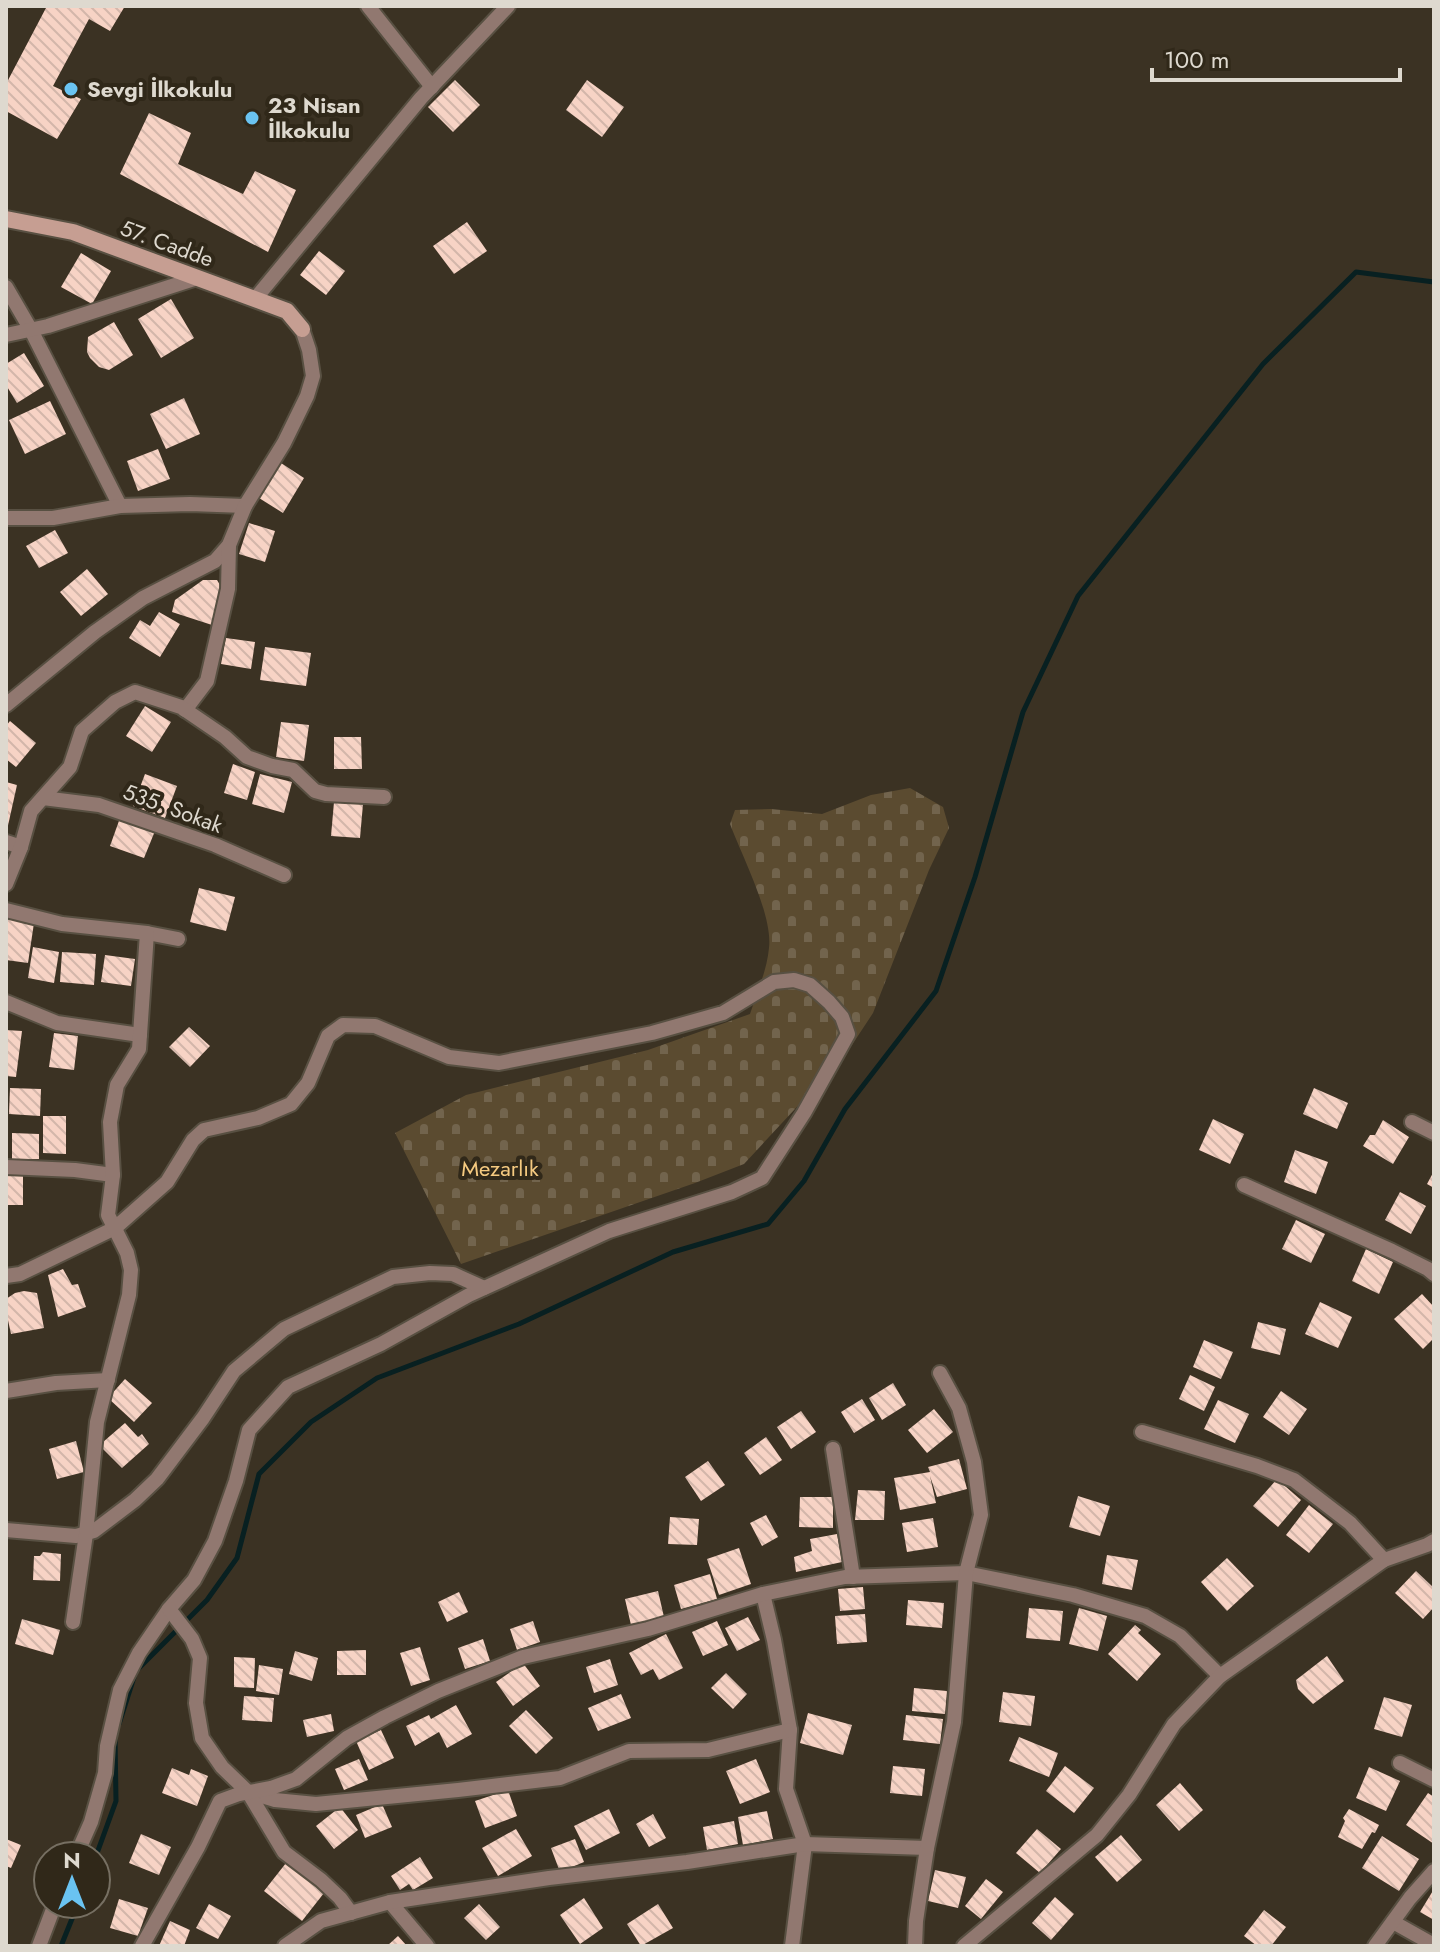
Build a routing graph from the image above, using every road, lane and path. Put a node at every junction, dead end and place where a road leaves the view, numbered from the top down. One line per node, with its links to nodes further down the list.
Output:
1 (368, 6): 3 (street)
2 (508, 6): 3 (street)
3 (432, 87): 7 (street)
4 (6, 219): 5 (street, 57. Cadde)
5 (197, 278): 7 (street, 57. Cadde); 9 (street)
6 (6, 287): 9 (street)
7 (255, 299): 8 (street, 57. Cadde)
8 (302, 329): 12 (street)
9 (31, 330): 10 (street); 11 (street)
10 (6, 335)
11 (120, 506): 12 (street); 13 (street)
12 (245, 506): 14 (street)
13 (6, 518)
14 (229, 545): 15 (street); 16 (street)
15 (6, 705)
16 (185, 710): 17 (street); 18 (street)
17 (384, 797)
18 (43, 798): 20 (street); 21 (street, 535. Sokak)
19 (6, 842): 20 (street)
20 (21, 847): 22 (street)
21 (284, 875)
22 (6, 884)
23 (6, 910): 24 (street)
24 (147, 933): 25 (street); 27 (street)
25 (178, 939)
26 (6, 1002): 27 (street)
27 (140, 1035): 31 (street)
28 (1412, 1122): 29 (street)
29 (1434, 1133)
30 (6, 1167): 31 (street)
31 (113, 1175): 33 (street)
32 (1244, 1185): 34 (street)
33 (115, 1228): 35 (street); 36 (street); 38 (street)
34 (1434, 1274)
35 (6, 1276)
36 (484, 1288): 43 (street); 49 (street)
37 (940, 1373): 46 (street)
38 (108, 1380): 39 (street); 43 (street)
39 (6, 1391)
40 (1142, 1432): 45 (street)
41 (833, 1449): 47 (street)
42 (6, 1530): 43 (street)
43 (86, 1534): 50 (street)
44 (1434, 1541): 45 (street)
45 (1384, 1560): 51 (street)
46 (966, 1573): 47 (street); 51 (street); 58 (street)
47 (853, 1577): 48 (street)
48 (763, 1594): 52 (street); 55 (street)
49 (171, 1613): 55 (street); 56 (street)
50 (73, 1622)
51 (1220, 1676): 71 (street)
52 (790, 1730): 55 (street); 57 (street)
53 (1400, 1763): 54 (street)
54 (1434, 1780)
55 (248, 1792): 61 (street); 66 (street)
56 (83, 1840)
57 (805, 1844): 58 (street); 60 (street); 69 (street)
58 (927, 1848): 70 (street)
59 (1434, 1871): 63 (street)
60 (390, 1902): 61 (street); 68 (street)
61 (351, 1913): 67 (street)
62 (49, 1920): 65 (street)
63 (1393, 1922): 64 (street); 72 (street)
64 (1434, 1945)
65 (39, 1946)
66 (142, 1946)
67 (285, 1946)
68 (427, 1946)
69 (792, 1946)
70 (915, 1946)
71 (964, 1946)
72 (1375, 1946)

